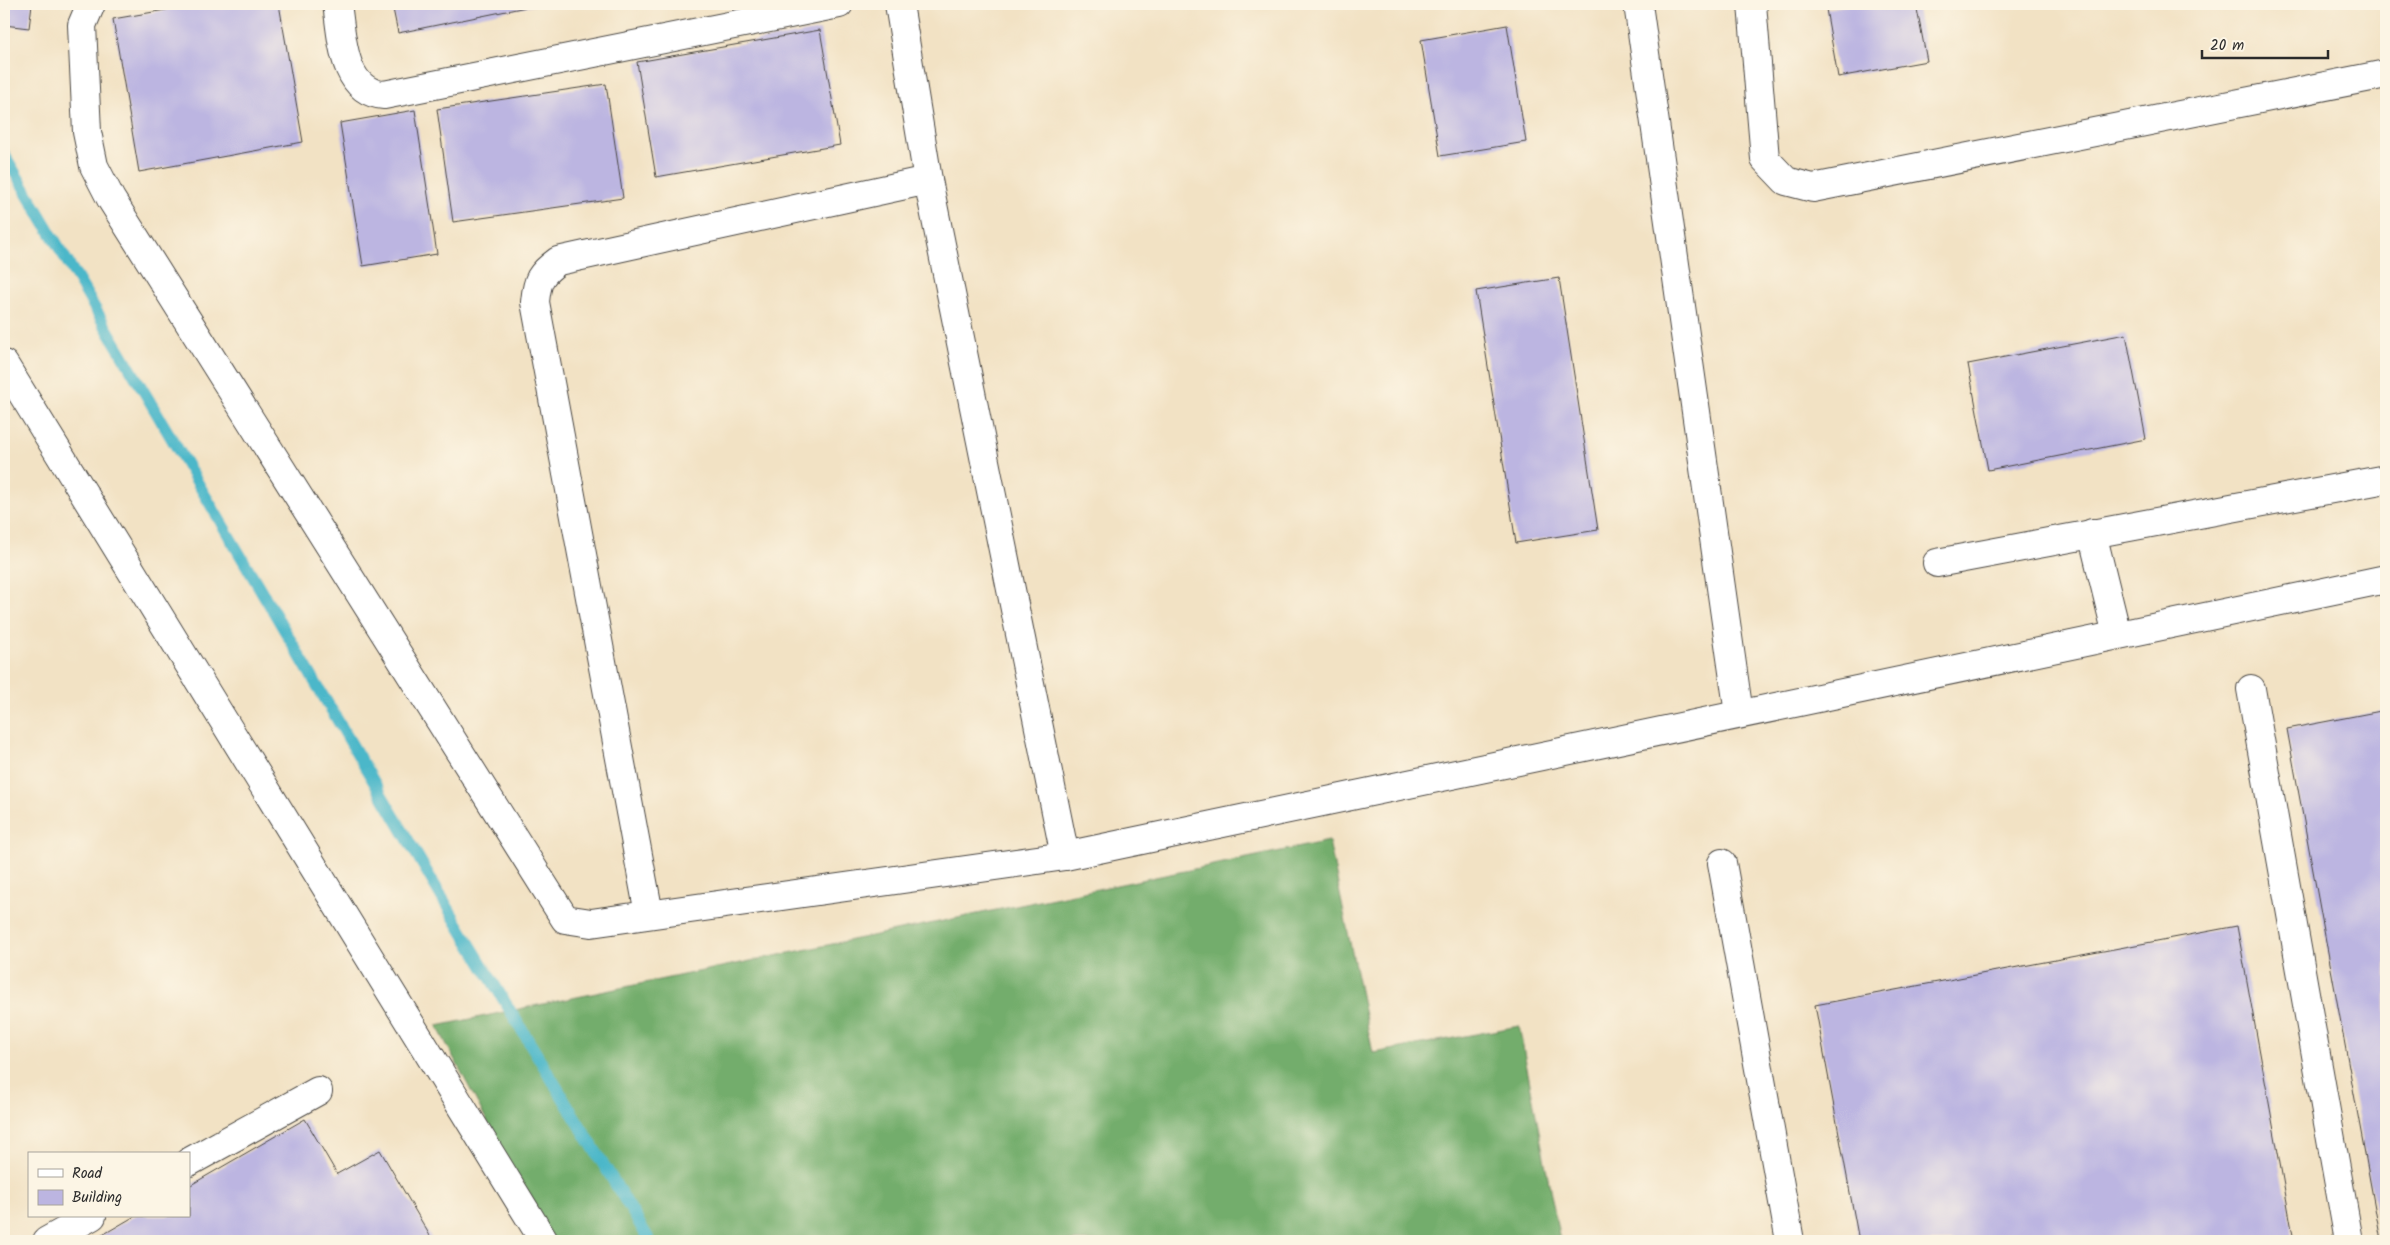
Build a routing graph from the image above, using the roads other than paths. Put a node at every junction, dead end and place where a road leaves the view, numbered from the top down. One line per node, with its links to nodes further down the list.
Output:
1 (92, 4): 19 (lane)
2 (337, 4): 3 (lane)
3 (839, 4)
4 (899, 4): 8 (lane)
5 (1638, 4): 16 (lane)
6 (1752, 4): 7 (lane)
7 (2386, 74)
8 (928, 180): 17 (lane); 19 (lane)
9 (4, 364): 24 (lane)
10 (2386, 479): 11 (lane)
11 (2092, 533): 12 (lane); 14 (lane)
12 (1937, 563)
13 (2386, 579): 14 (lane)
14 (2117, 635): 16 (lane)
15 (2251, 688): 26 (lane)
16 (1739, 714): 17 (lane)
17 (1064, 856): 19 (lane)
18 (1722, 863): 25 (lane)
19 (649, 914)
20 (318, 1091): 21 (lane)
21 (190, 1161)
22 (88, 1218): 23 (lane)
23 (47, 1241)
24 (544, 1241)
25 (1790, 1241)
26 (2349, 1241)

